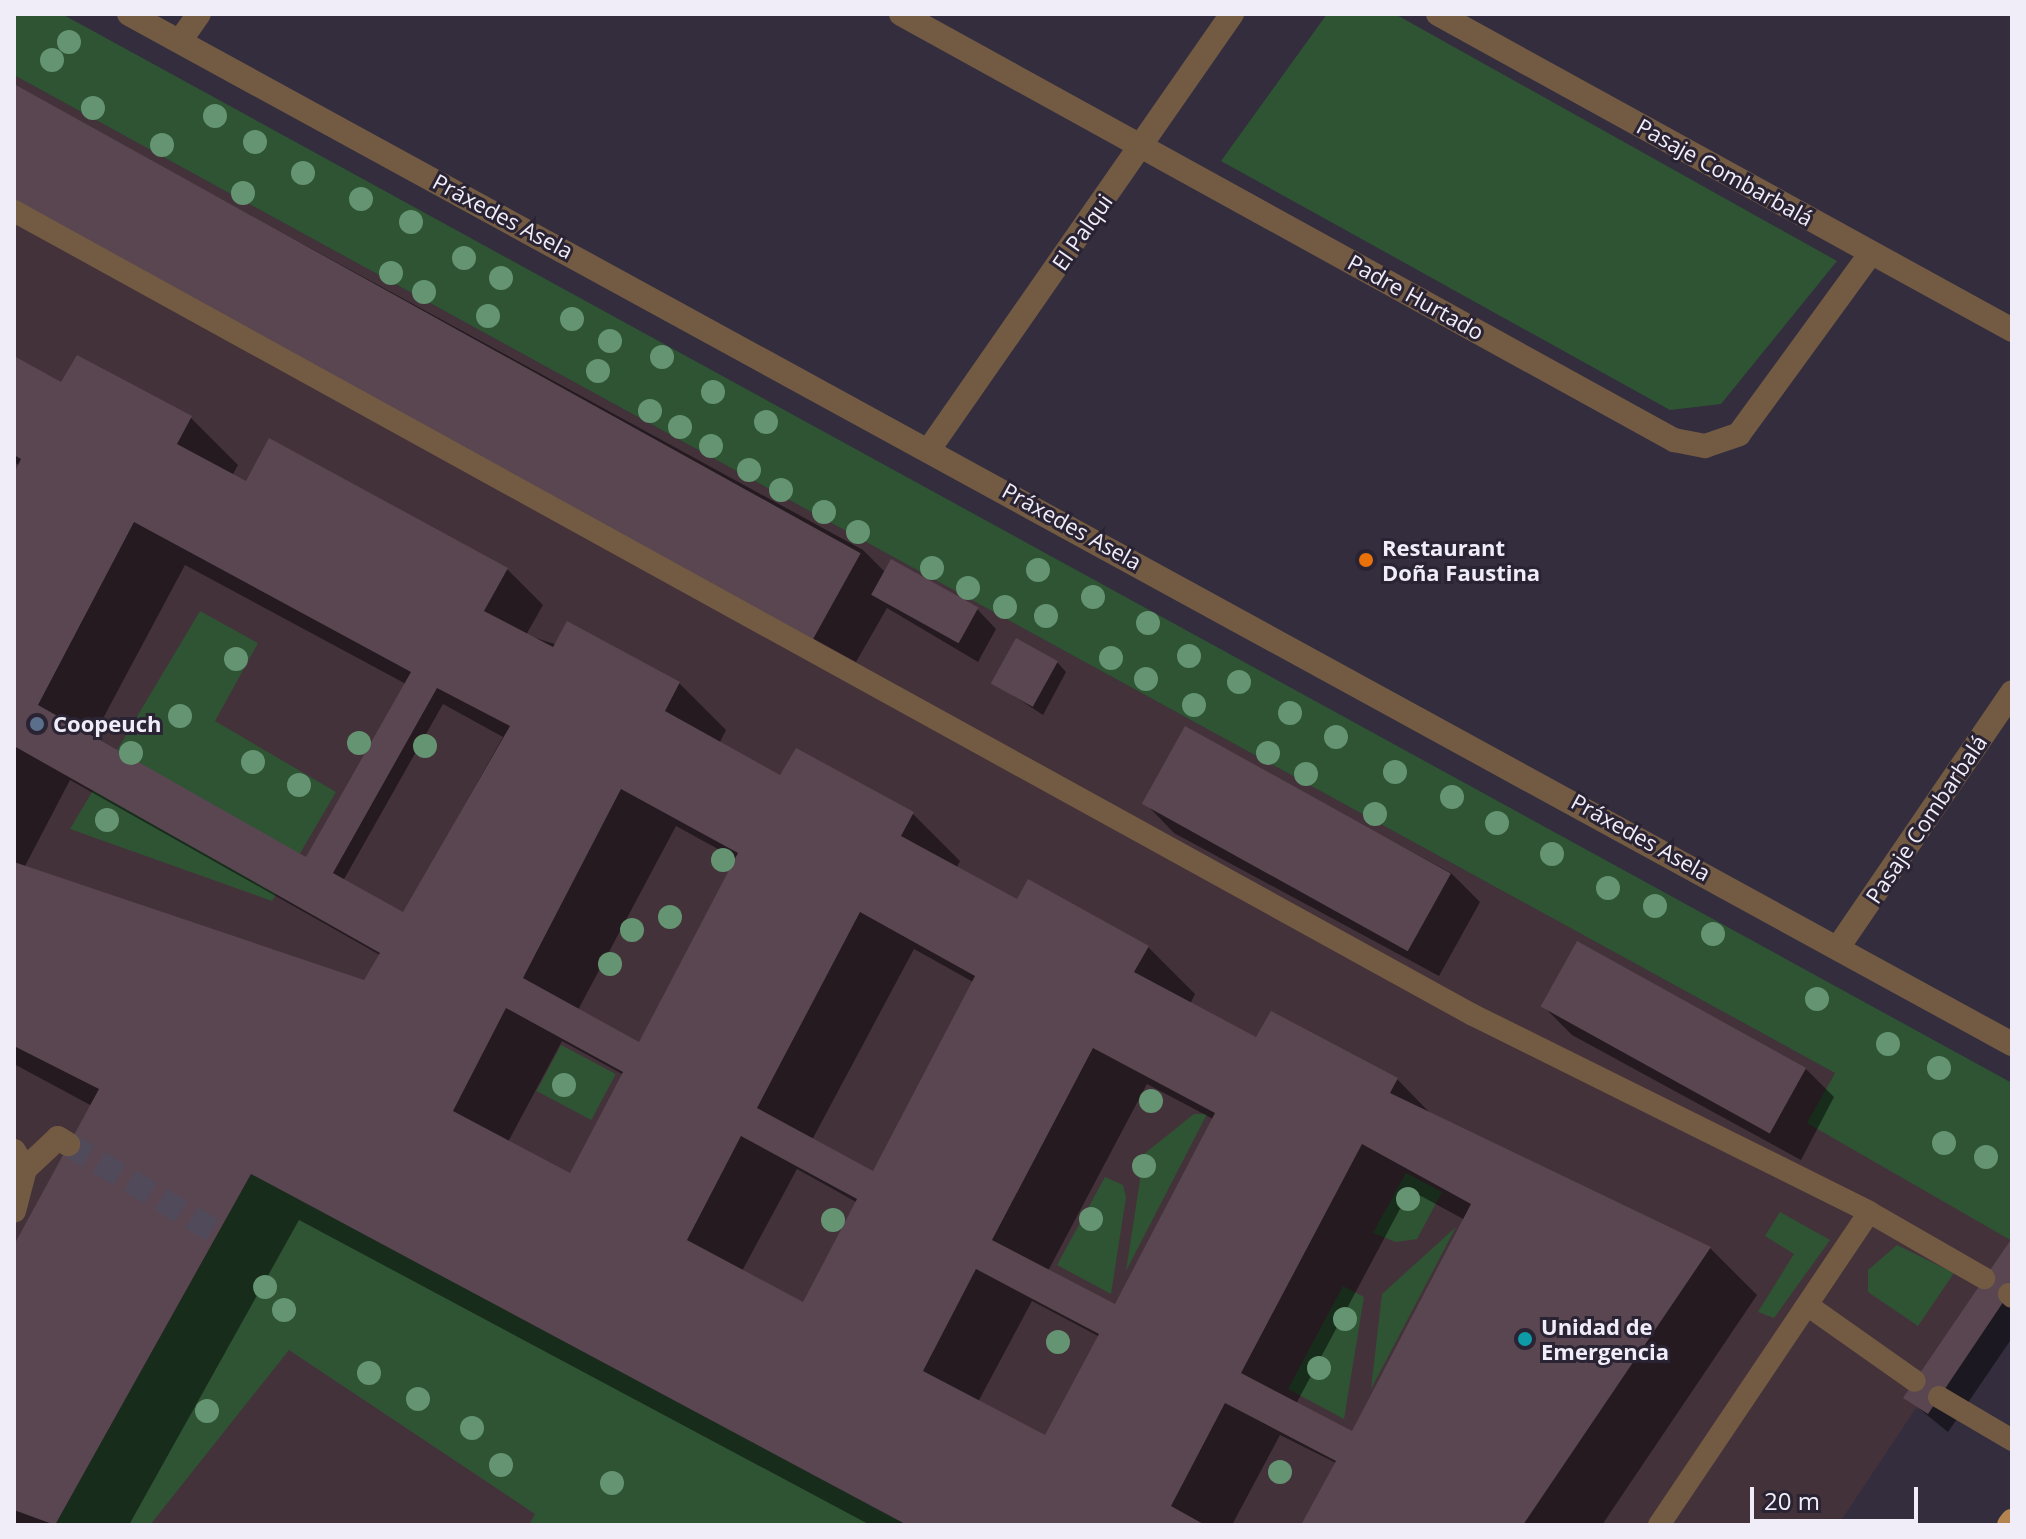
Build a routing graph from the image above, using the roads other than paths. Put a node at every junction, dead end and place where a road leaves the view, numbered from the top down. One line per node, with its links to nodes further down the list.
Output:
1 (129, 14): 6 (street, Práxedes Asela)
2 (199, 14): 6 (street)
3 (901, 14): 7 (street, Padre Hurtado)
4 (1232, 14): 7 (street, El Palqui)
5 (1438, 14): 9 (street, Pasaje Combarbalá)
6 (180, 41): 11 (street, Práxedes Asela)
7 (1142, 146): 9 (street, Padre Hurtado); 11 (street, El Palqui)
8 (14, 211): 18 (lane)
9 (1871, 253): 10 (street, Pasaje Combarbalá)
10 (2012, 330)
11 (930, 448): 13 (street, Práxedes Asela)
12 (2012, 692): 13 (street, Pasaje Combarbalá)
13 (1839, 946): 14 (street, Práxedes Asela)
14 (2012, 1044)
15 (68, 1144): 16 (street)
16 (20, 1160): 17 (street)
17 (14, 1211)
18 (1869, 1212): 19 (lane); 20 (lane)
19 (1984, 1278)
20 (1810, 1307): 21 (lane); 24 (lane)
21 (1915, 1381)
22 (1939, 1397): 23 (lane)
23 (2012, 1440)
24 (1659, 1525)

